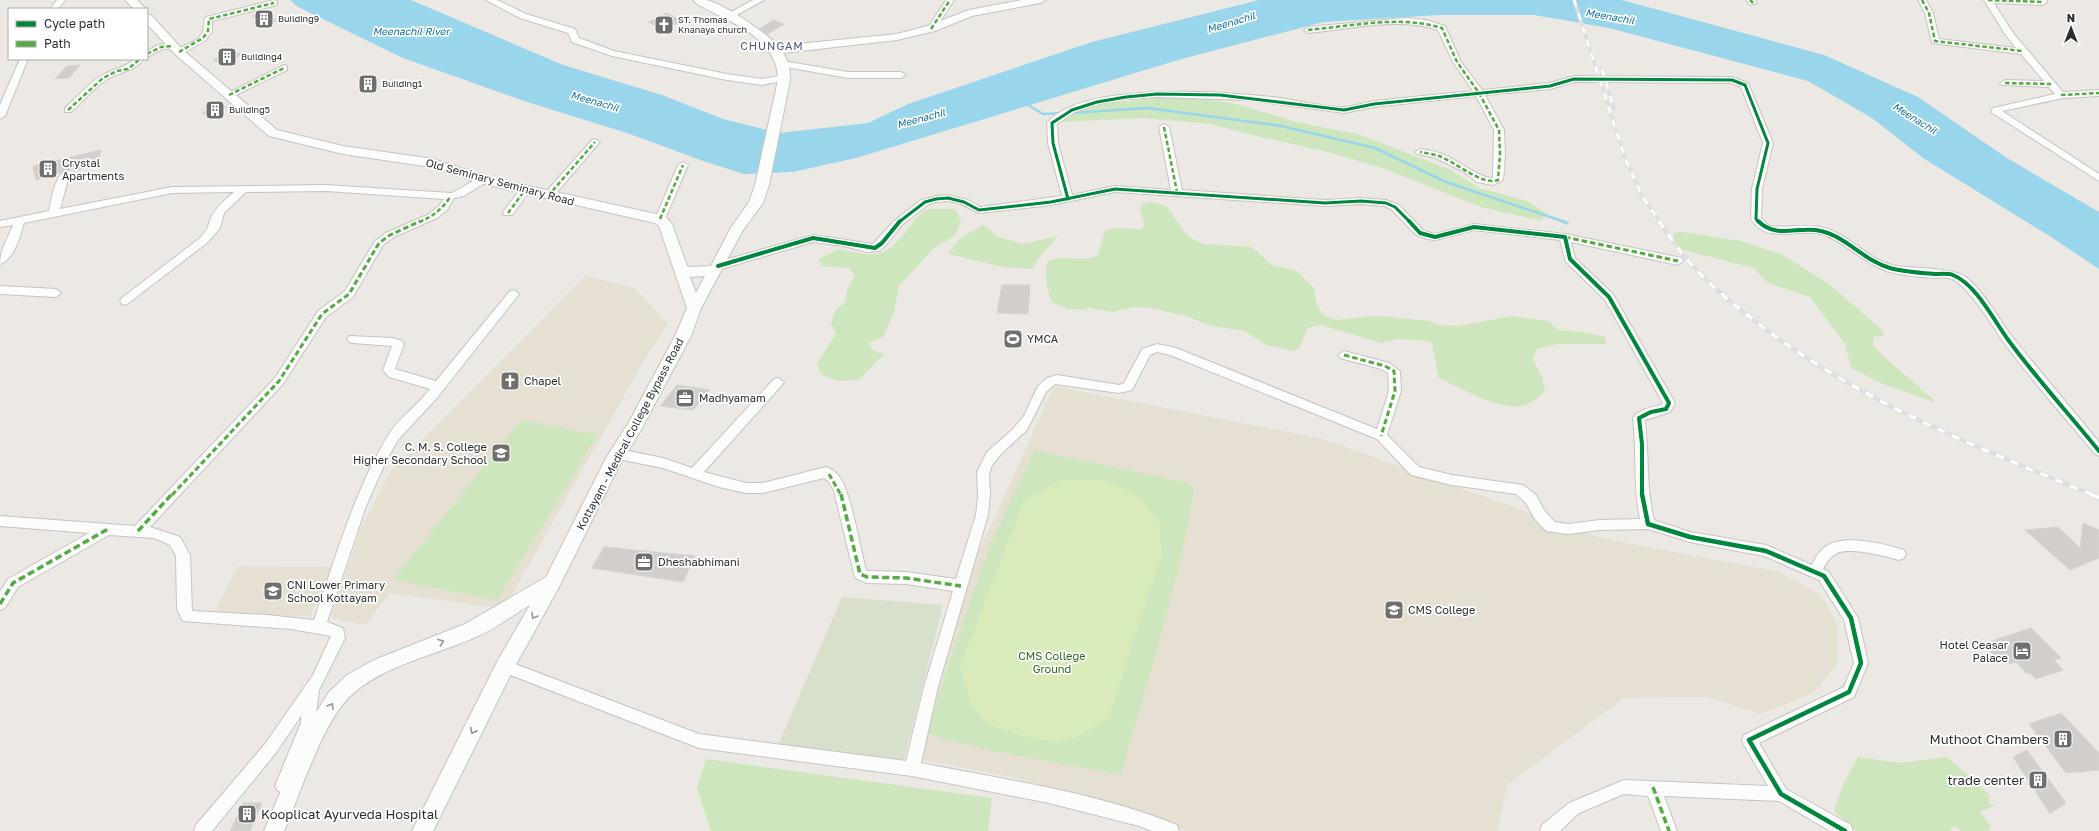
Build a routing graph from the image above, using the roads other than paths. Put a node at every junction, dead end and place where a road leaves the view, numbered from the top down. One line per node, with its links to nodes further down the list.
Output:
1 (62, 0): 12 (street)
2 (131, 0): 13 (main road)
3 (490, 0): 27 (street)
4 (699, 0): 14 (main road, Kottayam - Medical College Bypass Road)
5 (760, 0): 14 (street)
6 (950, 0): 16 (street)
7 (1040, 0): 16 (main road)
8 (1922, 0): 20 (street)
9 (1988, 0): 10 (street); 20 (street)
10 (2043, 2)
11 (274, 3): 18 (street)
12 (55, 8)
13 (139, 8)
14 (728, 16): 19 (main road, Kottayam - Medical College Bypass Road)
15 (148, 18): 18 (main road, Old Seminary Seminary Road)
16 (931, 28): 19 (main road)
17 (1308, 30): 30 (street)
18 (176, 49): 21 (street); 32 (main road, Old Seminary Seminary Road)
19 (775, 50): 24 (main road, Kottayam - Medical College Bypass Road)
20 (2022, 51): 29 (street)
21 (148, 54)
22 (24, 60): 35 (street)
23 (139, 60): 34 (street)
24 (783, 64): 26 (street); 27 (main road, Kottayam - Medical College Bypass Road)
25 (284, 68): 32 (street)
26 (901, 75)
27 (784, 79): 57 (main road, Kottayam - Medical College Bypass Road)
28 (2005, 83): 29 (street)
29 (2051, 84): 33 (street)
30 (1479, 93): 38 (street); 48 (street); 69 (street)
31 (2099, 93): 33 (street)
32 (229, 95): 42 (main road, Old Seminary Seminary Road)
33 (2061, 95): 41 (street)
34 (68, 110)
35 (0, 116)
36 (1164, 127): 45 (street)
37 (595, 142): 47 (street)
38 (1420, 152)
39 (683, 165): 52 (street)
40 (64, 176): 49 (street)
41 (2099, 178)
42 (484, 180): 44 (main road, Old Seminary Seminary Road); 46 (street)
43 (244, 189): 46 (street); 49 (street); 62 (street)
44 (525, 190): 47 (main road, Old Seminary Seminary Road); 50 (street)
45 (1177, 192): 48 (street); 54 (street)
46 (451, 196): 75 (street)
47 (548, 196): 52 (main road, Old Seminary Seminary Road)
48 (1068, 199): 57 (street)
49 (54, 213): 51 (street)
50 (508, 213)
51 (20, 219): 53 (street); 55 (street)
52 (660, 219): 58 (main road)
53 (0, 224)
54 (1565, 237): 56 (street); 73 (street)
55 (0, 260)
56 (1678, 260)
57 (716, 268): 58 (main road); 63 (main road, Kottayam - Medical College Bypass Road)
58 (679, 269): 63 (main road)
59 (0, 290): 60 (street)
60 (56, 293)
61 (514, 294): 67 (street)
62 (126, 301)
63 (694, 308): 70 (main road, Kottayam - Medical College Bypass Road)
64 (353, 339): 67 (street)
65 (1344, 355): 68 (street)
66 (778, 382): 71 (street)
67 (436, 389): 81 (street)
68 (1381, 436): 73 (street); 79 (street)
69 (2099, 451)
70 (618, 454): 71 (street); 78 (main road, Kottayam - Medical College Bypass Road)
71 (695, 473): 79 (street)
72 (0, 521): 74 (street)
73 (1648, 524): 77 (street)
74 (108, 529): 75 (street); 80 (street)
75 (138, 531): 81 (street)
76 (1899, 554): 77 (street)
77 (1815, 572): 86 (street)
78 (553, 582): 82 (main road, Kottayam - Medical College Bypass Road, one-way to 82); 87 (main road, one-way to 78)
79 (961, 586): 84 (street)
80 (0, 604)
81 (319, 626): 83 (street)
82 (505, 666): 84 (street); 89 (main road, Kottayam - Medical College Bypass Road, one-way to 89)
83 (318, 680): 87 (street); 88 (street)
84 (912, 769): 90 (street)
85 (1653, 788): 86 (street); 91 (street); 92 (street)
86 (1781, 794): 93 (street)
87 (276, 828)
88 (202, 831)
89 (422, 831)
90 (1171, 831)
91 (1548, 831)
92 (1669, 831)
93 (1845, 831)

